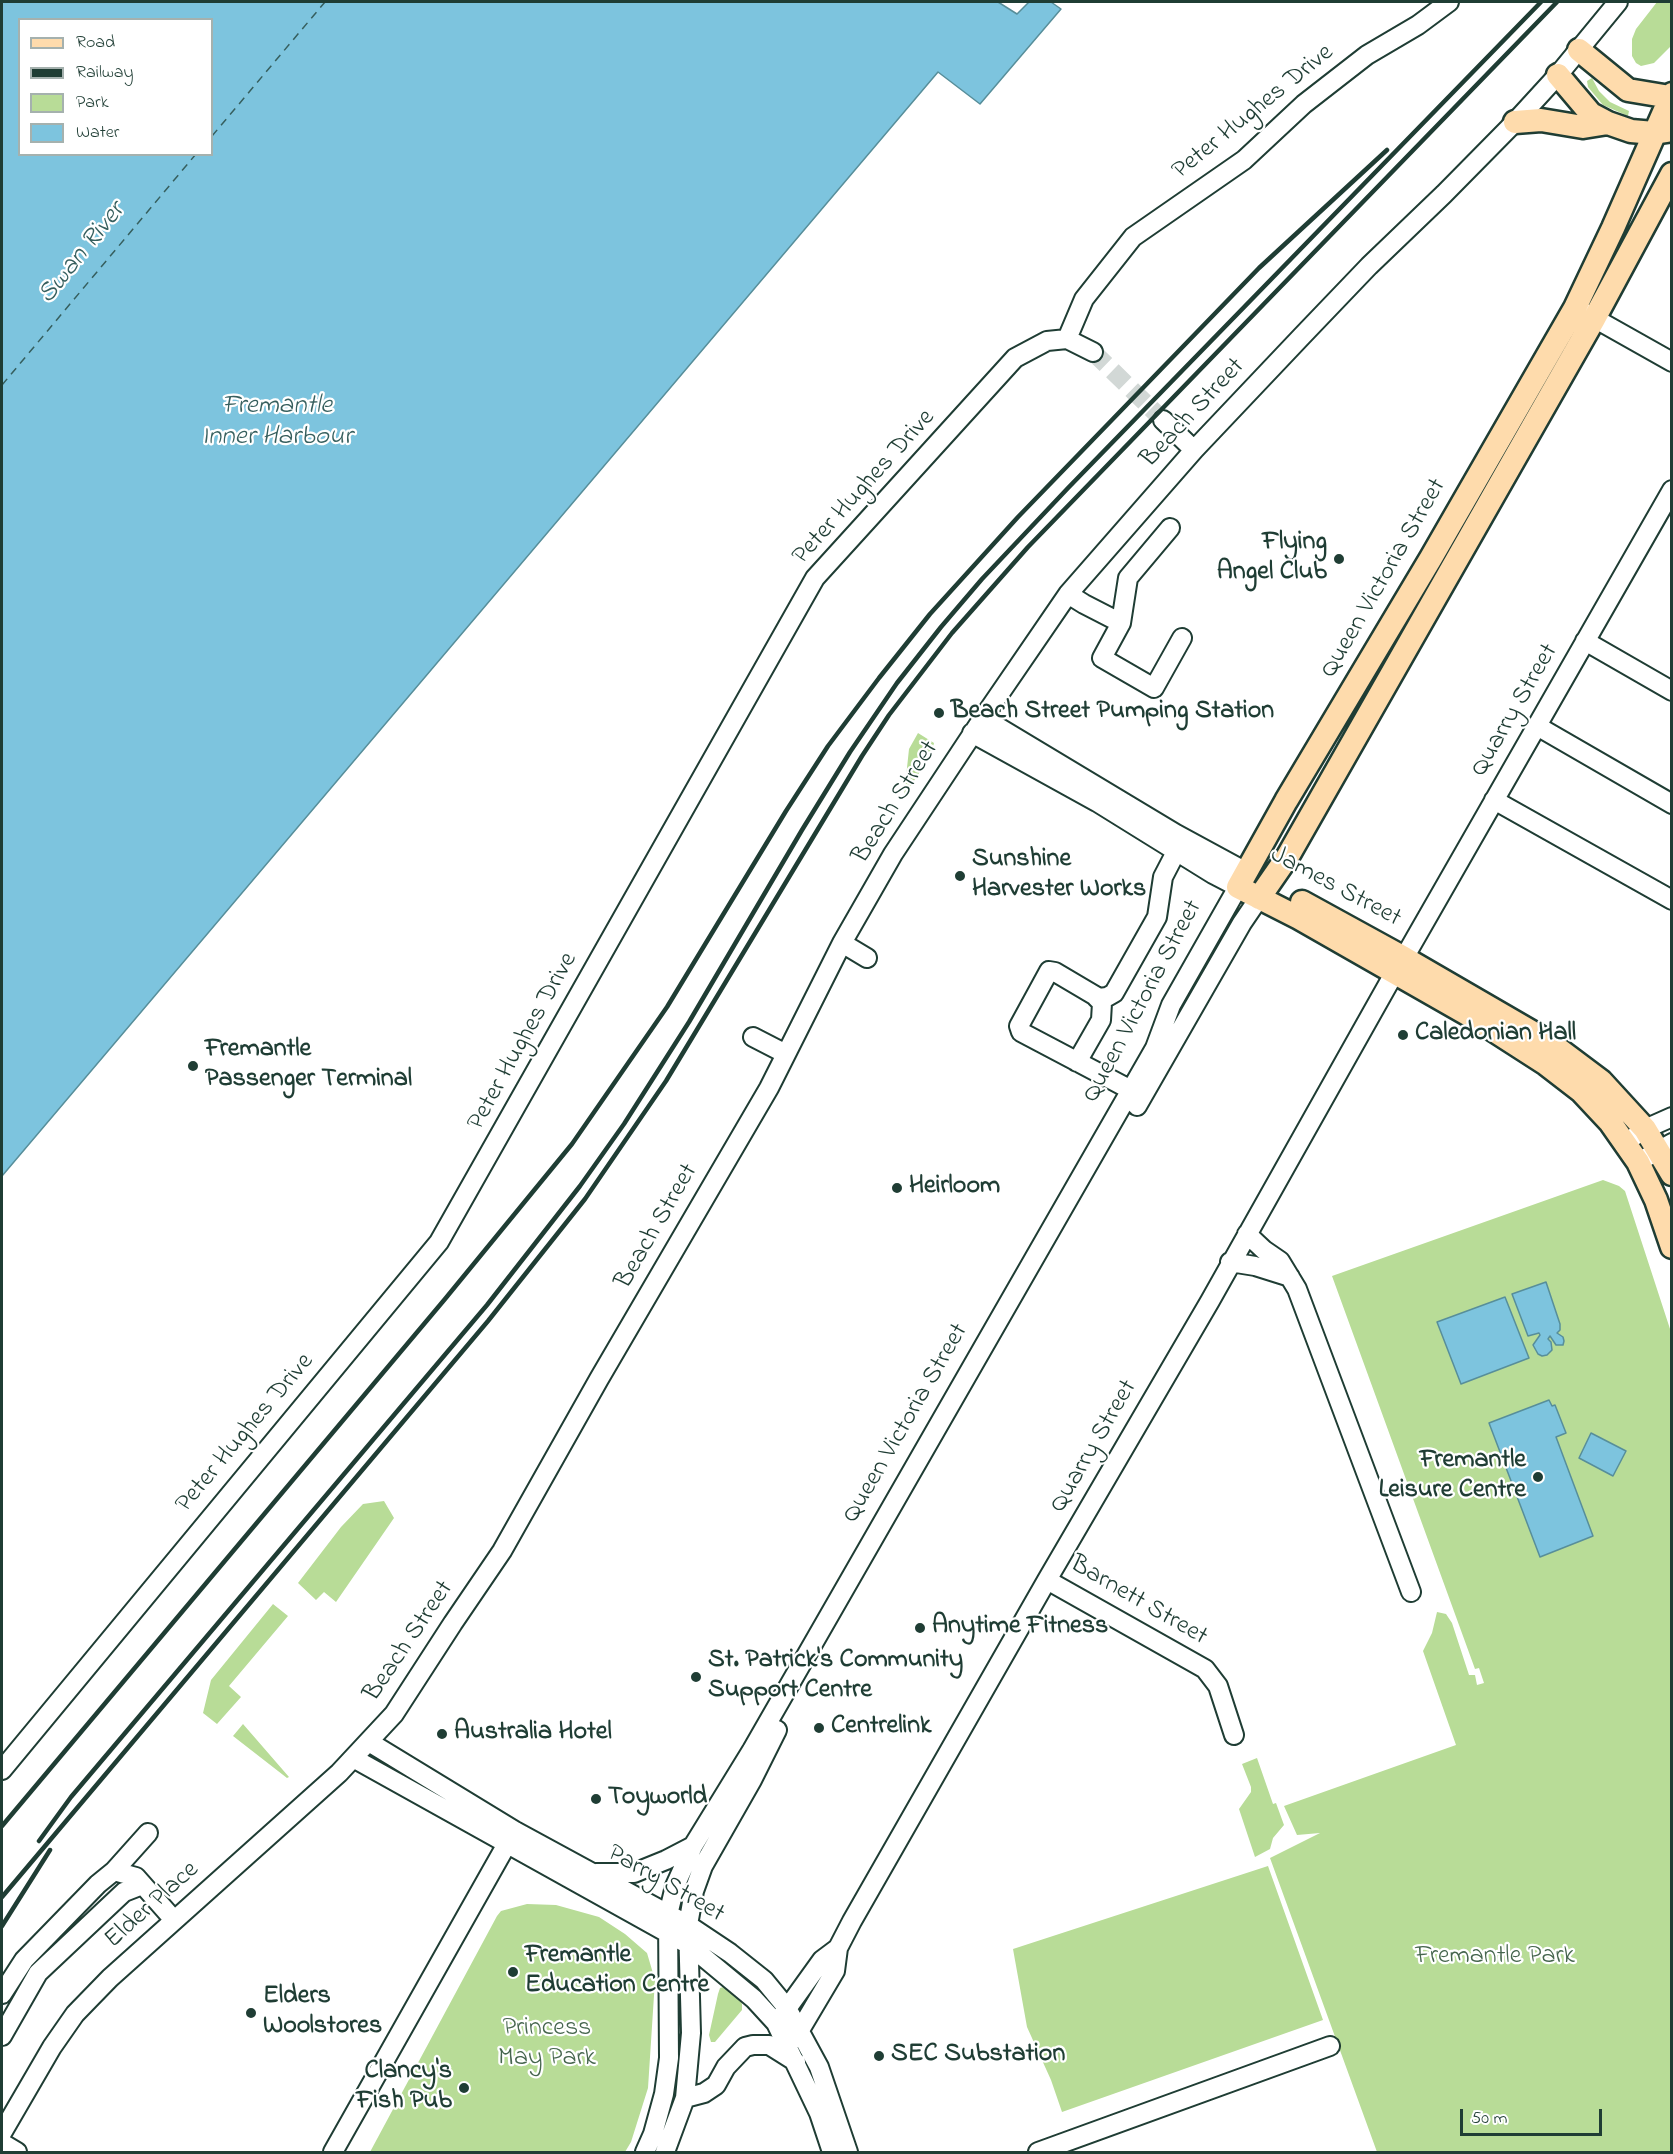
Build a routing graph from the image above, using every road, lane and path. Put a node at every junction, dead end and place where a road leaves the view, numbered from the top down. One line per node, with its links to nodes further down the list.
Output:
1 (1449, 2): 11 (street, Peter Hughes Drive)
2 (1618, 2): 3 (street, Beach Street)
3 (1579, 50): 4 (street, Beach Street); 5 (main road)
4 (1558, 75): 6 (street, Beach Street); 7 (main road)
5 (1671, 95): 8 (main road, Queen Victoria Street)
6 (1515, 122): 7 (main road); 15 (street, Beach Street)
7 (1608, 123): 8 (main road)
8 (1663, 131): 10 (main road, Queen Victoria Street)
9 (1671, 174): 10 (main road, Queen Victoria Street)
10 (1585, 313): 13 (street); 29 (main road, Queen Victoria Street); 30 (main road, Queen Victoria Street)
11 (1067, 339): 12 (street); 57 (street, Peter Hughes Drive)
12 (1093, 352)
13 (1671, 362)
14 (1163, 420): 15 (street)
15 (1194, 450): 18 (street, Beach Street)
16 (1670, 498): 21 (street, Quarry Street)
17 (1170, 528): 19 (street)
18 (1068, 594): 19 (street); 23 (street, Beach Street)
19 (1121, 623): 20 (street)
20 (1182, 638)
21 (1585, 641): 22 (street); 24 (street, Quarry Street)
22 (1671, 691)
23 (983, 717): 25 (street, Beach Street); 29 (street, James Street)
24 (1537, 726): 26 (street, Quarry Street); 27 (street)
25 (972, 733): 28 (street, James Street); 32 (street, Beach Street)
26 (1494, 800): 31 (street); 34 (street, Quarry Street)
27 (1671, 804)
28 (1176, 852): 29 (street, James Street); 35 (street)
29 (1242, 879): 30 (main road, James Street); 41 (street, Queen Victoria Street)
30 (1264, 891): 34 (main road, James Street); 66 (street, Queen Victoria Street)
31 (1671, 900)
32 (842, 944): 33 (street); 39 (street, Beach Street)
33 (867, 958)
34 (1400, 965): 43 (main road, James Street); 44 (main road, James Street); 48 (street, Quarry Street)
35 (1114, 993): 36 (street); 37 (street)
36 (1096, 997): 37 (street); 40 (street)
37 (1101, 1020): 40 (street)
38 (753, 1037): 39 (street)
39 (786, 1054): 55 (street, Beach Street)
40 (1077, 1062): 41 (street)
41 (1131, 1090): 60 (street, Queen Victoria Street)
42 (1671, 1118): 43 (street)
43 (1645, 1129): 44 (street); 45 (main road, James Street)
44 (1626, 1142): 46 (main road, James Street)
45 (1665, 1147): 46 (street); 47 (main road, James Street)
46 (1638, 1162): 49 (main road, James Street)
47 (1671, 1174)
48 (1247, 1234): 50 (street, Quarry Street); 51 (street)
49 (1671, 1247)
50 (1230, 1262): 51 (street); 52 (street, Quarry Street)
51 (1290, 1277): 53 (street)
52 (1047, 1580): 54 (street, Barnett Street); 69 (street, Quarry Street)
53 (1411, 1592)
54 (1234, 1735)
55 (369, 1742): 56 (street, Elder Place); 59 (street, Parry Street)
56 (353, 1758): 59 (street, Parry Street); 65 (street, Elder Place)
57 (2, 1770)
58 (148, 1833): 61 (street)
59 (511, 1838): 62 (street, Parry Street); 67 (street, Parry Street); 82 (street)
60 (693, 1846): 62 (street); 64 (street, Queen Victoria Street)
61 (114, 1871): 63 (street); 70 (street)
62 (595, 1873): 64 (street, Parry Street)
63 (142, 1885): 65 (street); 74 (street)
64 (668, 1915): 66 (street, Parry Street); 67 (street, Queen Victoria Street)
65 (174, 1920): 79 (street, Elder Place)
66 (688, 1925): 68 (street, Queen Victoria Street); 71 (street, Parry Street)
67 (668, 1933): 68 (street, Parry Street); 83 (street, Queen Victoria Street)
68 (688, 1945): 72 (street, Parry Street); 78 (street, Queen Victoria Street)
69 (838, 1948): 71 (street, Quarry Street); 73 (street, Quarry Street)
70 (2, 1994)
71 (787, 2008): 72 (street, Quarry Street); 73 (street, Parry Street)
72 (776, 2023): 75 (street, Parry Street)
73 (800, 2030): 75 (street, Quarry Street); 86 (street, Parry Street)
74 (2, 2036)
75 (788, 2045): 77 (street, Parry Street)
76 (1330, 2046): 87 (street)
77 (796, 2062): 78 (street); 85 (street, Parry Street)
78 (685, 2098): 84 (street, Queen Victoria Street)
79 (2, 2133)
80 (2, 2143): 81 (street)
81 (17, 2152)
82 (333, 2152)
83 (645, 2152)
84 (665, 2152)
85 (832, 2152)
86 (848, 2152)
87 (1038, 2152)

